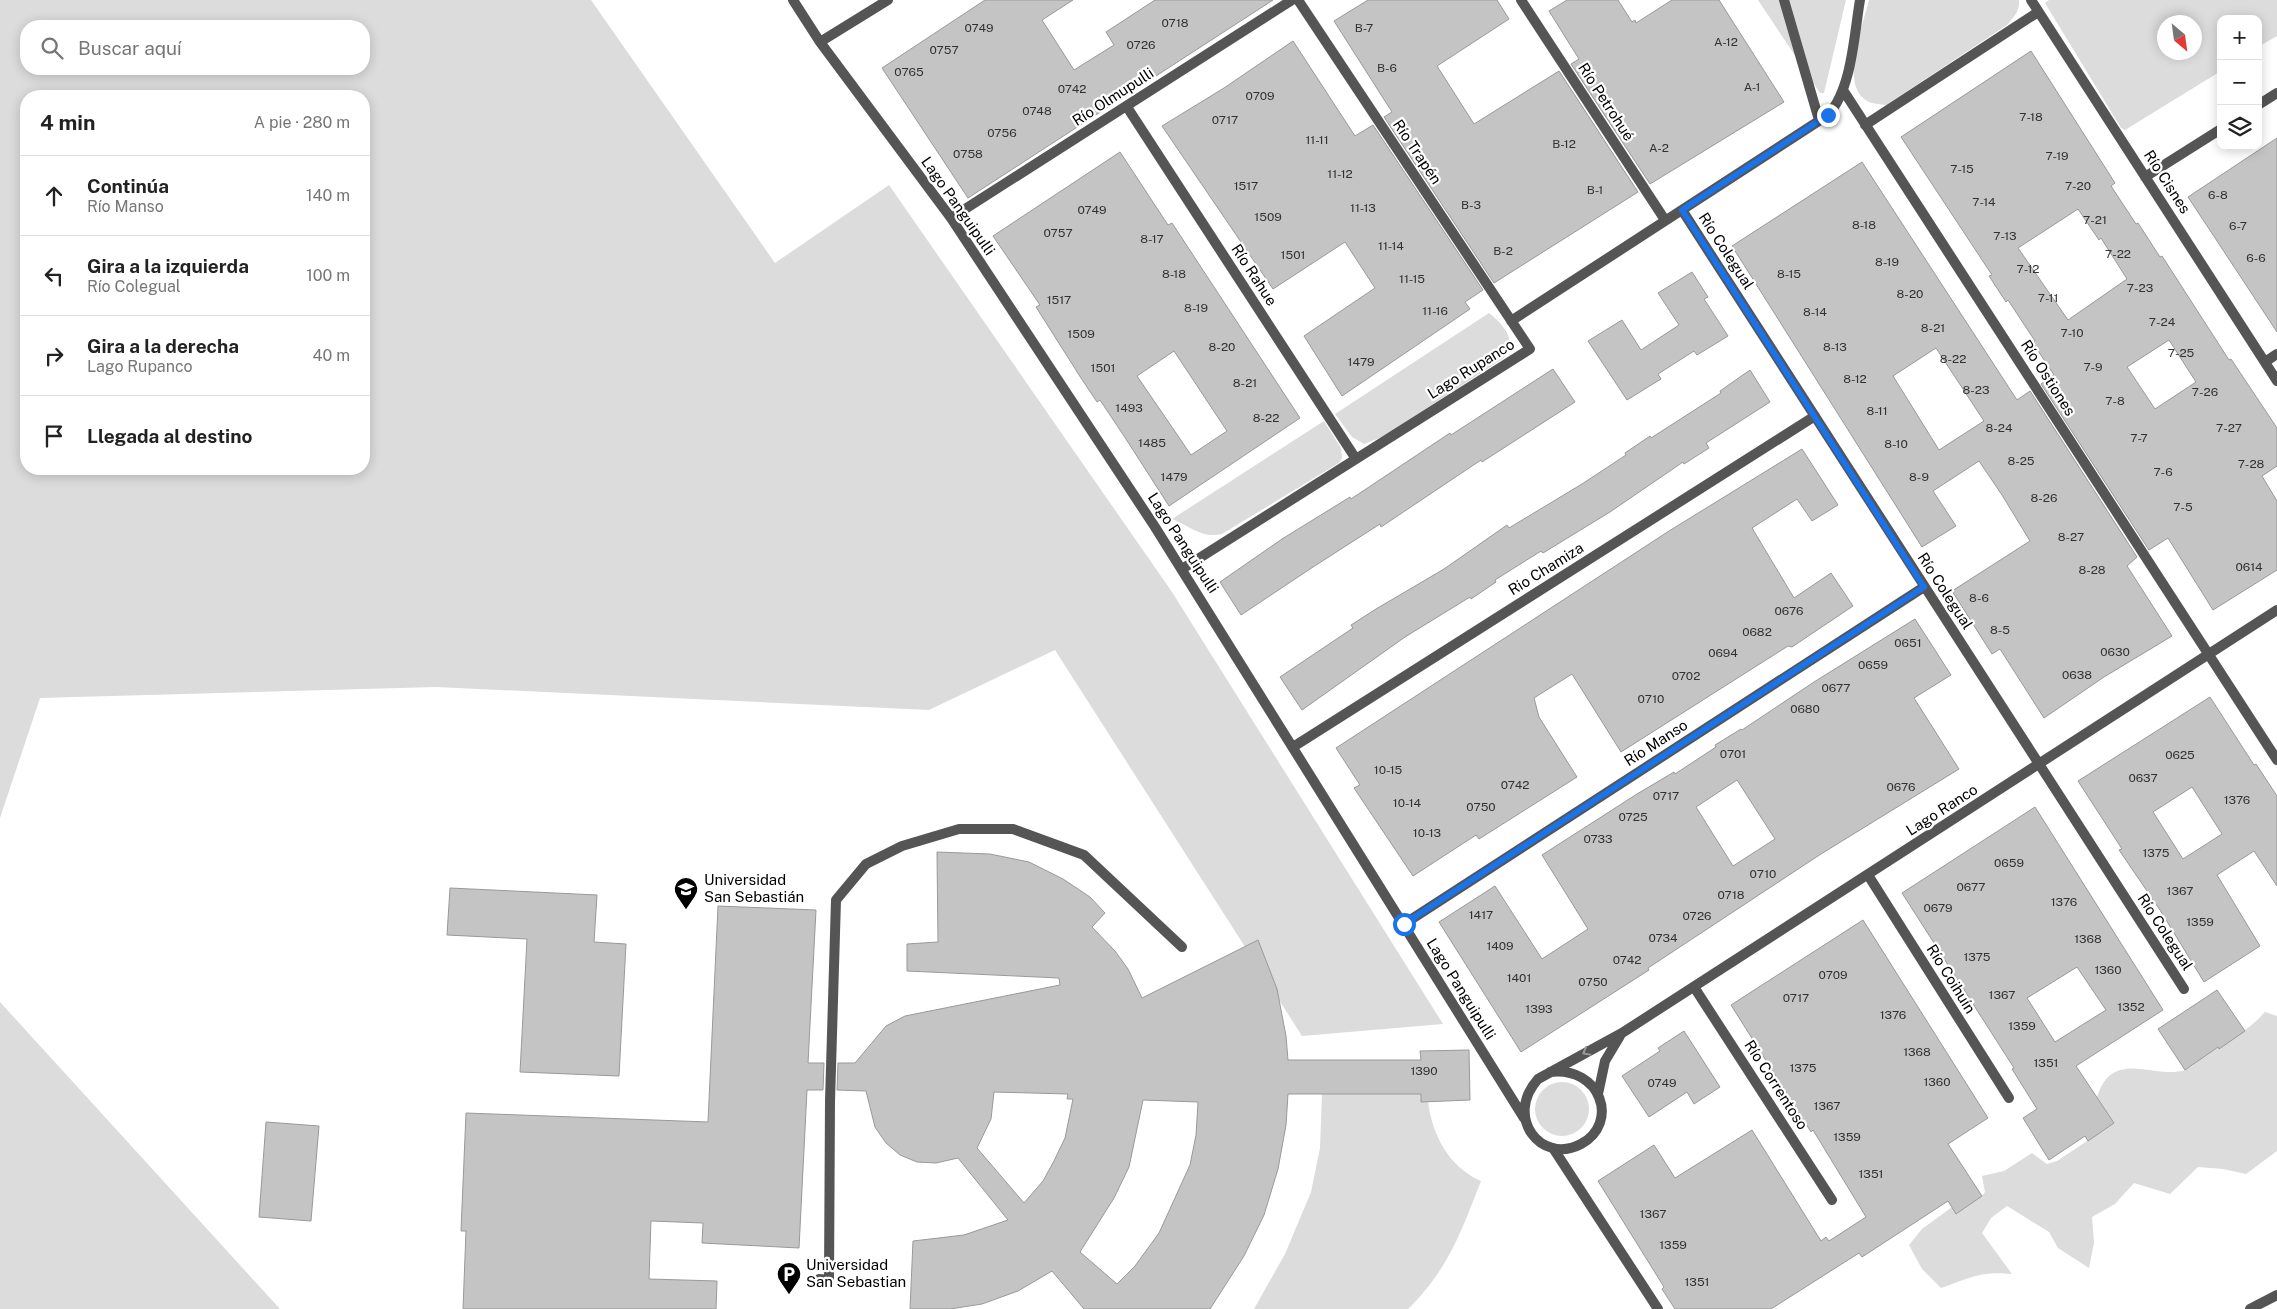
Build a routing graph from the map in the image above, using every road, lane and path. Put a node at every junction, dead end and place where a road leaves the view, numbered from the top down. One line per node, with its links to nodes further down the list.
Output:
1 (793, 0): 10 (street, Lago Panguipulli)
2 (888, 0): 10 (street)
3 (1292, 0): 14 (street, Río Olmupulli)
4 (1298, 0): 22 (street, Río Trapén)
5 (1521, 0): 21 (street, Río Petrohué)
6 (1784, 0): 15 (street)
7 (1860, 0): 11 (street)
8 (2031, 0): 9 (street, Río Cisnes)
9 (2038, 12): 16 (street); 18 (street, Río Cisnes)
10 (820, 42): 20 (street, Lago Panguipulli)
11 (1843, 90): 15 (street, Lago Rupanco); 16 (street, Río Ostiones)
12 (2277, 93): 13 (street)
13 (2262, 102)
14 (1127, 107): 20 (street, Río Olmupulli); 27 (street, Río Rahue)
15 (1819, 120): 19 (street, Lago Rupanco)
16 (1865, 125): 31 (street, Río Ostiones)
17 (2217, 132): 18 (street)
18 (2145, 177): 24 (street, Río Cisnes)
19 (1682, 210): 21 (street, Lago Rupanco); 26 (street, Río Colegual)
20 (951, 218): 28 (street, Lago Panguipulli)
21 (1665, 220): 22 (street, Lago Rupanco)
22 (1511, 320): 27 (street, Lago Rupanco)
23 (2277, 354): 24 (street)
24 (2265, 362): 25 (street, Río Cisnes)
25 (2277, 381)
26 (1815, 416): 29 (street, Río Colegual); 32 (street, Rio Chamiza)
27 (1356, 459): 28 (street, Lago Rupanco)
28 (1182, 569): 32 (street, Lago Panguipulli)
29 (1924, 587): 34 (street, Río Colegual); 36 (street, Río Manso)
30 (2277, 610): 31 (street, Lago Ranco)
31 (2210, 655): 33 (street, Río Ostiones); 34 (street, Lago Ranco)
32 (1293, 747): 36 (street, Lago Panguipulli)
33 (2277, 760)
34 (2040, 765): 35 (street, Lago Ranco); 39 (street, Río Colegual)
35 (1868, 875): 38 (street, Lago Ranco); 43 (street, Río Coihuín)
36 (1404, 924): 44 (street, Lago Panguipulli)
37 (1182, 947): 47 (street)
38 (1694, 986): 40 (street, Lago Ranco); 46 (street, Río Correntoso)
39 (2184, 989)
40 (1622, 1033): 41 (street, Lago Ranco, one-way to 41); 42 (street, Lago Ranco)
41 (1550, 1072): 42 (street); 44 (street)
42 (1598, 1094): 45 (street)
43 (2009, 1098)
44 (1524, 1118): 45 (street)
45 (1553, 1148): 49 (street)
46 (1832, 1200)
47 (819, 1279)
48 (2277, 1295): 50 (street)
49 (1658, 1309)
50 (2250, 1309)

